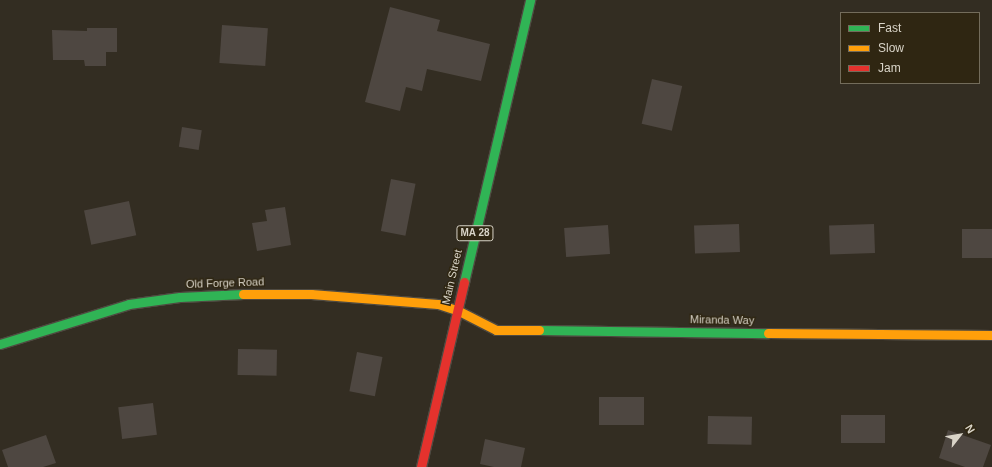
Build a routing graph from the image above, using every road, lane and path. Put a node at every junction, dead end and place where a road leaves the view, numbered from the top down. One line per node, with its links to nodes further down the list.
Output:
1 (530, 0): 2 (street, Main Street / MA 28)
2 (457, 310): 3 (street, Miranda Way); 4 (street, Old Forge Road); 5 (street, Main Street / MA 28)
3 (992, 335)
4 (0, 344)
5 (421, 467)

